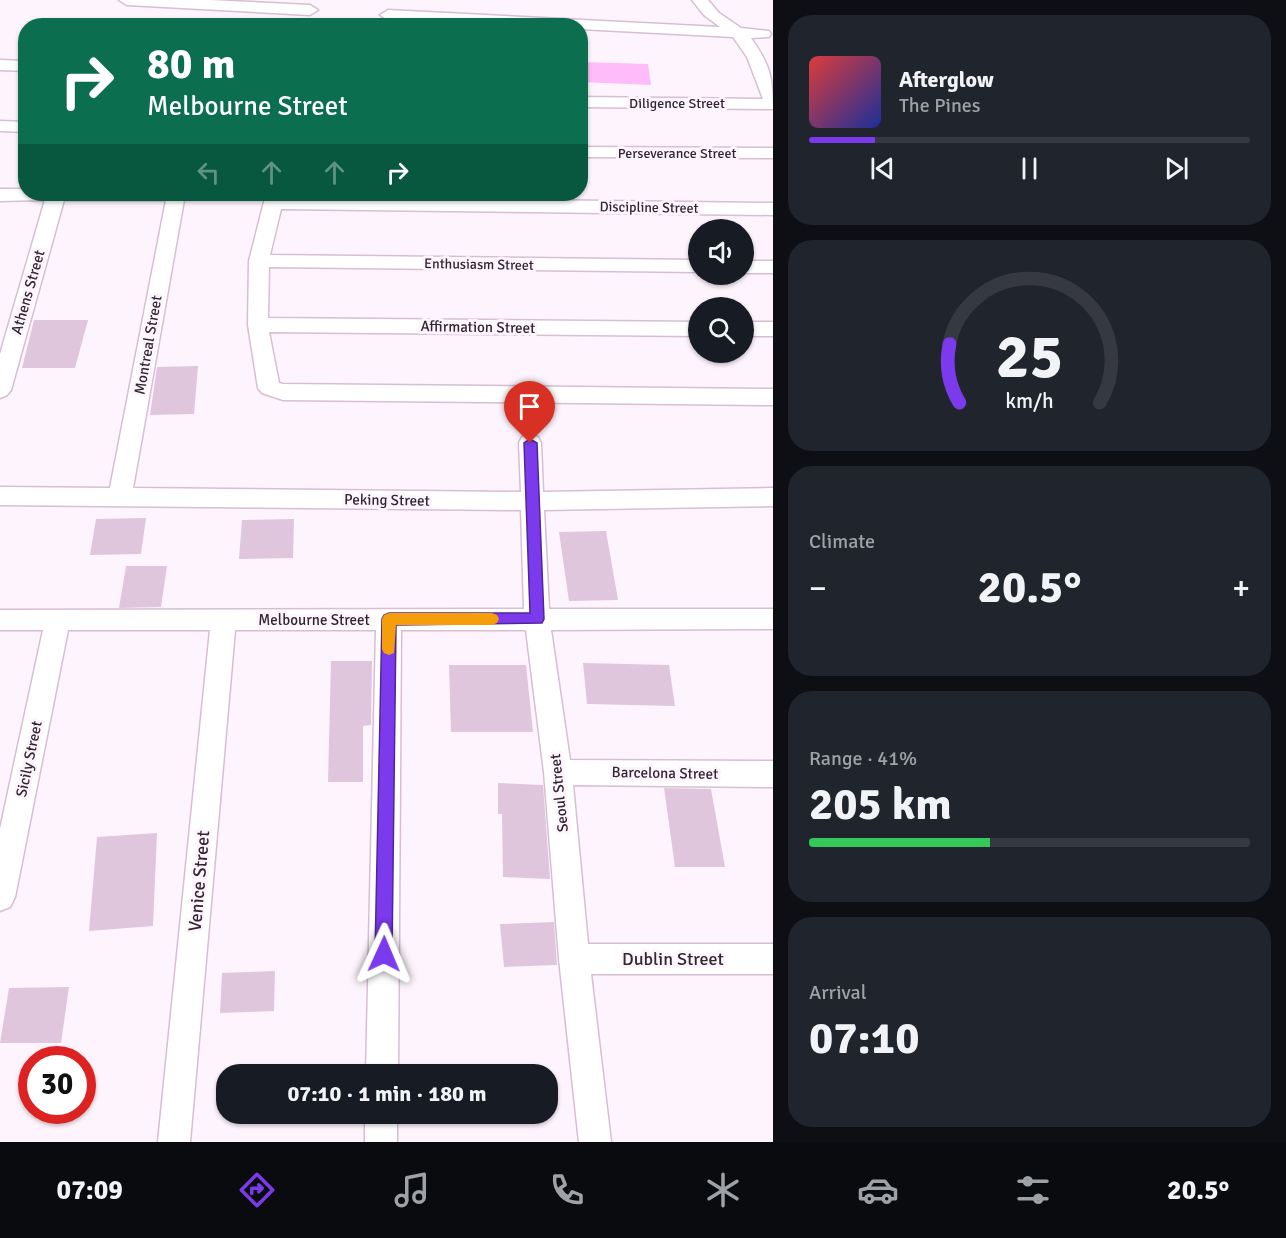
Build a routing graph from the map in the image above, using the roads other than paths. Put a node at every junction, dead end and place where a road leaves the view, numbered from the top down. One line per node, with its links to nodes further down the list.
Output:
1 (127, 0): 3 (street)
2 (700, 0): 7 (street)
3 (310, 10)
4 (388, 15): 5 (street)
5 (446, 18)
6 (588, 25): 7 (street)
7 (738, 33): 8 (street); 12 (street)
8 (763, 34)
9 (0, 65): 10 (street)
10 (18, 66)
11 (588, 102): 12 (street, Diligence Street)
12 (773, 103)
13 (0, 126): 14 (street)
14 (18, 127)
15 (588, 152): 16 (street, Perseverance Street)
16 (773, 153)
17 (0, 195): 18 (street)
18 (18, 195)
19 (54, 201): 32 (street, Athens Street)
20 (175, 201): 36 (street, Montreal Street)
21 (273, 201): 24 (street)
22 (410, 201): 23 (street, Discipline Street)
23 (773, 209)
24 (259, 261): 25 (street, Enthusiasm Street); 28 (street)
25 (688, 266)
26 (754, 267): 27 (street)
27 (773, 267)
28 (258, 325): 29 (street, Affirmation Street); 33 (street)
29 (688, 328)
30 (754, 329): 31 (street)
31 (773, 329)
32 (0, 390)
33 (773, 397)
34 (530, 443): 38 (street, Seoul Street)
35 (0, 496): 36 (street, Peking Street)
36 (120, 496): 38 (street, Peking Street)
37 (773, 497): 38 (street, Peking Street)
38 (531, 501): 40 (street, Seoul Street)
39 (389, 619): 40 (street, Melbourne Street); 43 (street, Melbourne Street); 50 (street)
40 (537, 619): 41 (street, Melbourne Street); 45 (street, Seoul Street)
41 (773, 619)
42 (0, 620): 44 (street, Melbourne Street)
43 (223, 620): 44 (street, Melbourne Street); 52 (street, Venice Street)
44 (57, 621): 47 (street, Sicily Street)
45 (558, 772): 46 (street, Barcelona Street); 48 (street, Seoul Street)
46 (773, 774)
47 (0, 897)
48 (574, 959): 49 (street, Dublin Street); 54 (street, Seoul Street)
49 (773, 959)
50 (382, 1064)
51 (381, 1124): 53 (street)
52 (174, 1142)
53 (381, 1142)
54 (595, 1142)

